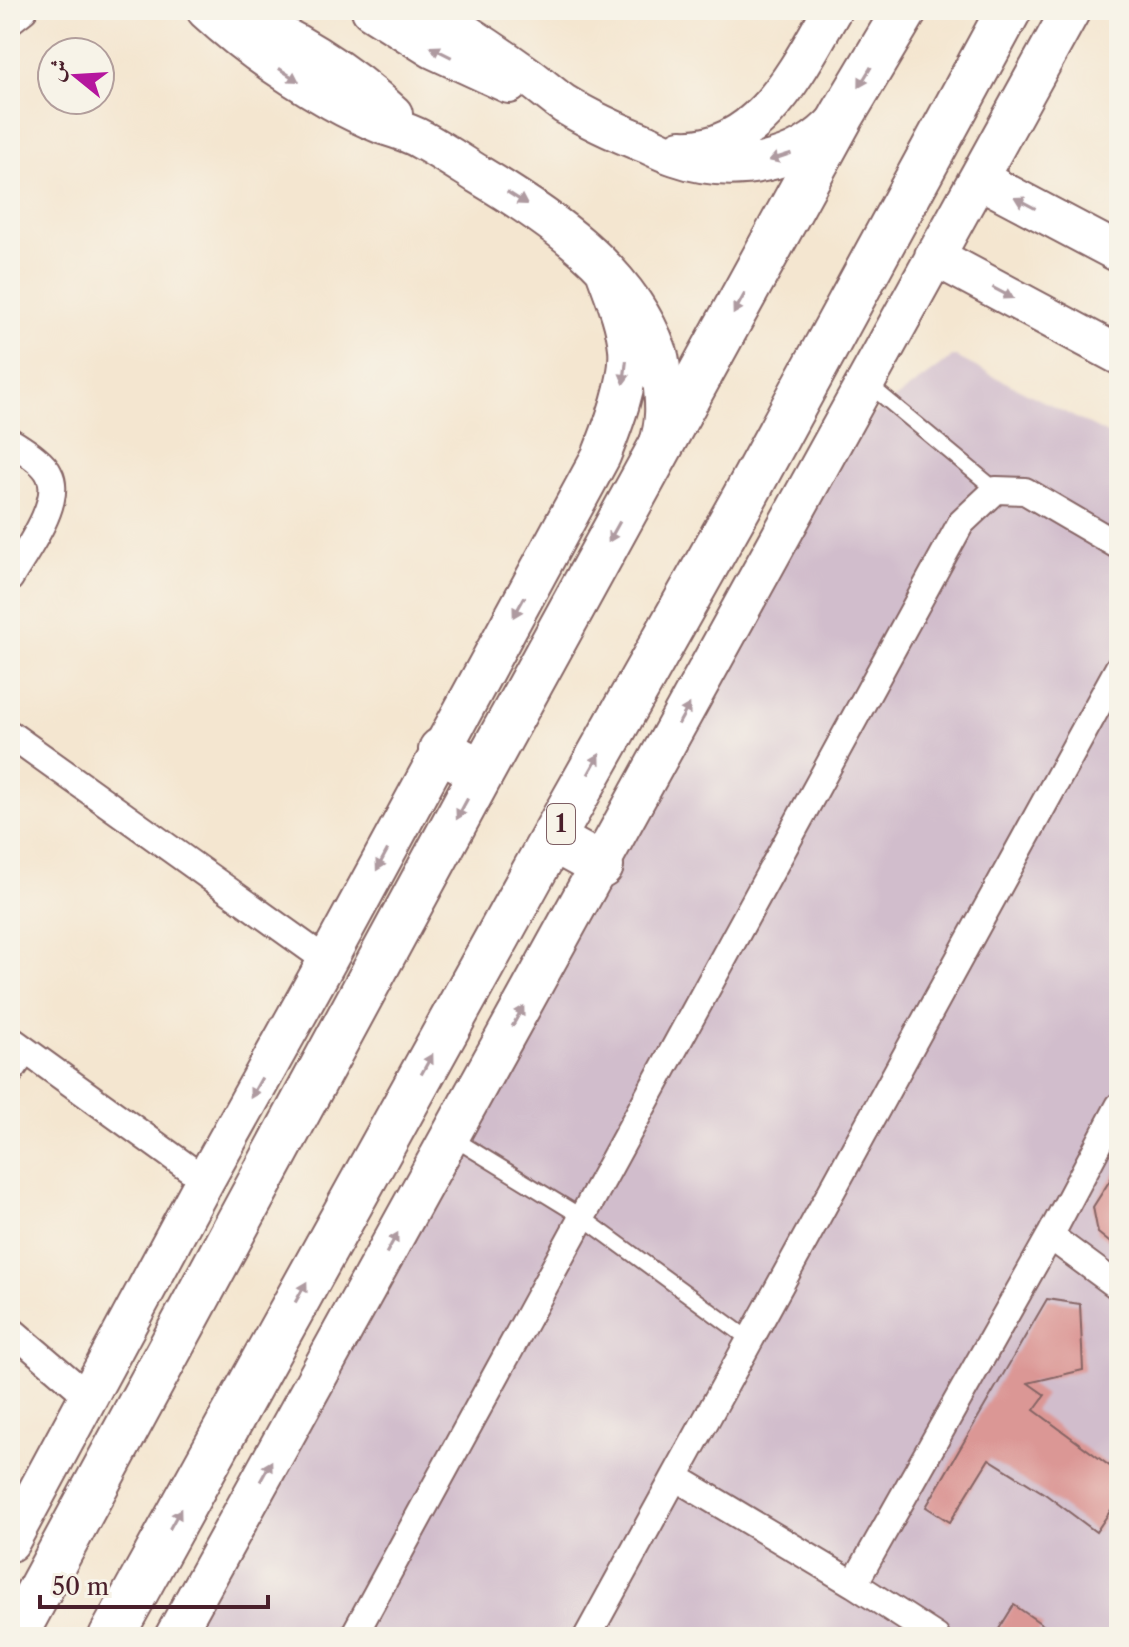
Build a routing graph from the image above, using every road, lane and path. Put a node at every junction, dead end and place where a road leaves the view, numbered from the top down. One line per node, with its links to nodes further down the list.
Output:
1 (24, 10): 10 (street)
2 (206, 10): 13 (main road, one-way to 13)
3 (222, 10): 13 (main road)
4 (371, 10): 11 (main road, one-way to 4)
5 (427, 10): 11 (main road)
6 (832, 10): 14 (main road)
7 (905, 10): 12 (highway, one-way to 12)
8 (1009, 10): 30 (highway, 1, one-way to 8)
9 (1071, 10): 15 (main road)
10 (10, 21)
11 (564, 104): 14 (main road)
12 (843, 114): 14 (main road, one-way to 14); 22 (highway, one-way to 22)
13 (419, 138): 18 (main road, one-way to 18)
14 (657, 148)
15 (979, 179): 16 (main road, one-way to 15); 17 (main road)
16 (1119, 253)
17 (934, 256): 19 (main road, one-way to 19); 20 (main road)
18 (605, 270): 22 (main road); 28 (main road, one-way to 28)
19 (1119, 355)
20 (865, 382): 23 (lane); 31 (main road, one-way to 20)
21 (10, 441): 25 (street)
22 (654, 458): 29 (highway, one-way to 29)
23 (996, 490): 24 (street); 38 (street)
24 (1119, 546)
25 (10, 578)
26 (1119, 667): 42 (street)
27 (10, 734): 32 (street)
28 (441, 750): 29 (highway); 32 (main road, one-way to 32)
29 (482, 772): 47 (highway, one-way to 47)
30 (552, 839): 31 (highway); 48 (highway, 1, one-way to 30)
31 (601, 866): 36 (main road, one-way to 31)
32 (327, 961): 37 (main road, one-way to 37)
33 (20, 1047): 34 (lane); 37 (street)
34 (10, 1083)
35 (1119, 1106): 39 (street)
36 (451, 1137): 38 (lane); 49 (main road, one-way to 36)
37 (205, 1180): 43 (main road)
38 (582, 1217): 42 (lane); 50 (street)
39 (1050, 1236): 40 (street); 46 (street)
40 (1119, 1287)
41 (10, 1329): 43 (street)
42 (750, 1340): 44 (street)
43 (88, 1396): 45 (main road)
44 (675, 1477): 46 (street); 51 (street)
45 (10, 1542)
46 (854, 1584): 52 (street)
47 (14, 1637)
48 (111, 1637)
49 (174, 1637)
50 (353, 1637)
51 (587, 1637)
52 (936, 1637)

